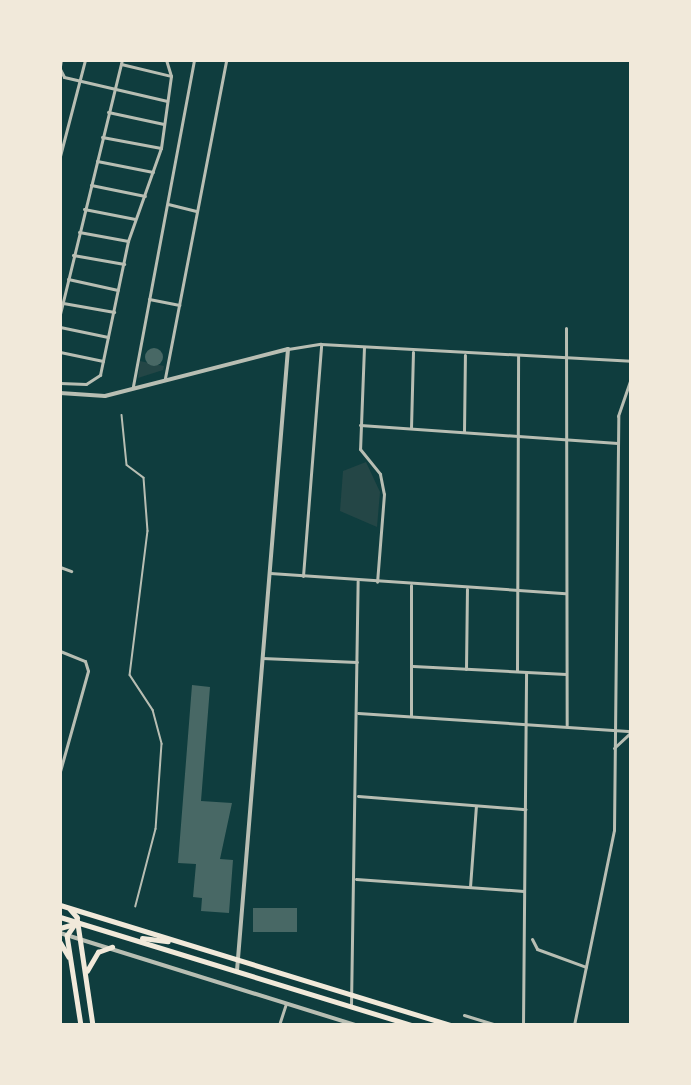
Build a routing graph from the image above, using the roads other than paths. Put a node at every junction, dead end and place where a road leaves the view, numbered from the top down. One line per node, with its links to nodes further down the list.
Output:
1 (61, 60): 7 (street)
2 (85, 60): 9 (street)
3 (166, 60): 8 (street)
4 (194, 60): 21 (street)
5 (226, 60): 23 (street)
6 (121, 62): 8 (street); 10 (street)
7 (60, 68): 9 (street)
8 (171, 76): 11 (street)
9 (80, 81): 10 (street); 16 (street)
10 (114, 88): 11 (street); 12 (street)
11 (167, 101): 13 (street)
12 (108, 112): 13 (street); 14 (street)
13 (164, 124): 15 (street)
14 (102, 137): 15 (street); 17 (street)
15 (160, 148): 18 (street)
16 (60, 156)
17 (96, 161): 18 (street); 19 (street)
18 (153, 172): 20 (street)
19 (91, 185): 20 (street); 22 (street)
20 (145, 196): 24 (street)
21 (168, 204): 23 (street); 31 (street)
22 (84, 209): 24 (street); 25 (street)
23 (196, 211): 33 (street)
24 (135, 219): 26 (street)
25 (79, 232): 26 (street); 27 (street)
26 (128, 241): 28 (street)
27 (73, 255): 28 (street); 29 (street)
28 (124, 264): 30 (street)
29 (68, 279): 30 (street); 32 (street)
30 (118, 290): 34 (street)
31 (149, 299): 33 (street); 52 (street)
32 (63, 303): 34 (street); 35 (street)
33 (179, 304): 49 (street)
34 (114, 312): 38 (street)
35 (60, 314)
36 (60, 327): 38 (street)
37 (566, 328): 46 (street)
38 (109, 337): 48 (street)
39 (321, 344): 40 (street); 41 (street); 66 (street)
40 (364, 347): 43 (street); 55 (street)
41 (288, 349): 49 (street); 65 (street)
42 (60, 352): 48 (street)
43 (413, 352): 44 (street); 56 (street)
44 (465, 354): 45 (street); 57 (street)
45 (518, 356): 46 (street); 58 (street)
46 (566, 357): 47 (street); 59 (street)
47 (631, 360)
48 (103, 361): 51 (street)
49 (165, 378): 52 (street)
50 (631, 378): 60 (street)
51 (60, 383)
52 (133, 386): 53 (street)
53 (60, 393)
54 (122, 415): 96 (lane)
55 (360, 425): 56 (street); 68 (street)
56 (411, 428): 57 (street)
57 (464, 432): 58 (street)
58 (518, 436): 59 (street); 71 (street)
59 (567, 441): 60 (street); 72 (street)
60 (617, 443): 85 (street)
61 (62, 481): 62 (street)
62 (60, 497)
63 (60, 567): 64 (street)
64 (71, 571)
65 (268, 573): 66 (street); 74 (street)
66 (303, 576): 67 (street)
67 (358, 581): 68 (street); 75 (street)
68 (377, 582): 69 (street)
69 (411, 585): 70 (street); 76 (street)
70 (467, 589): 71 (street); 77 (street)
71 (517, 591): 72 (street); 78 (street)
72 (565, 592): 80 (street)
73 (60, 651): 88 (street)
74 (262, 658): 75 (street); 108 (street)
75 (357, 662): 81 (street)
76 (412, 666): 77 (street); 82 (street)
77 (466, 669): 78 (street)
78 (517, 671): 79 (street)
79 (526, 672): 80 (street); 83 (street)
80 (566, 674): 84 (street)
81 (358, 712): 82 (street); 89 (street)
82 (411, 715): 83 (street)
83 (528, 722): 84 (street); 91 (street)
84 (567, 725): 85 (street)
85 (612, 730): 86 (street); 87 (street)
86 (631, 732): 87 (street)
87 (614, 750): 110 (street)
88 (60, 771)
89 (358, 796): 90 (street); 92 (street)
90 (476, 806): 91 (street); 93 (street)
91 (525, 809): 94 (street)
92 (356, 879): 93 (street); 113 (street)
93 (470, 887): 94 (street)
94 (524, 891): 126 (street)
95 (60, 905): 97 (highway)
96 (136, 906)
97 (69, 908): 99 (main road); 106 (highway)
98 (60, 917): 99 (highway)
99 (78, 922): 100 (highway); 102 (highway); 103 (main road); 106 (highway); 111 (highway)
100 (60, 928)
101 (60, 933): 102 (street)
102 (67, 935): 103 (street); 109 (main road)
103 (80, 938): 107 (street); 112 (main road)
104 (532, 939): 110 (street)
105 (60, 942): 109 (main road)
106 (179, 942): 108 (highway)
107 (112, 947): 112 (main road); 116 (street)
108 (238, 959): 111 (street); 113 (highway)
109 (72, 963): 115 (main road)
110 (586, 967): 127 (street)
111 (237, 971): 117 (highway)
112 (87, 980): 114 (main road)
113 (351, 995): 117 (street); 124 (highway)
114 (89, 999): 115 (main road); 120 (main road)
115 (77, 1000): 119 (main road)
116 (286, 1002): 121 (street); 122 (street)
117 (351, 1006): 123 (highway)
118 (464, 1015): 125 (street)
119 (81, 1025)
120 (93, 1025)
121 (279, 1025)
122 (356, 1025)
123 (411, 1025)
124 (450, 1025)
125 (497, 1025)
126 (523, 1025)
127 (574, 1025)

